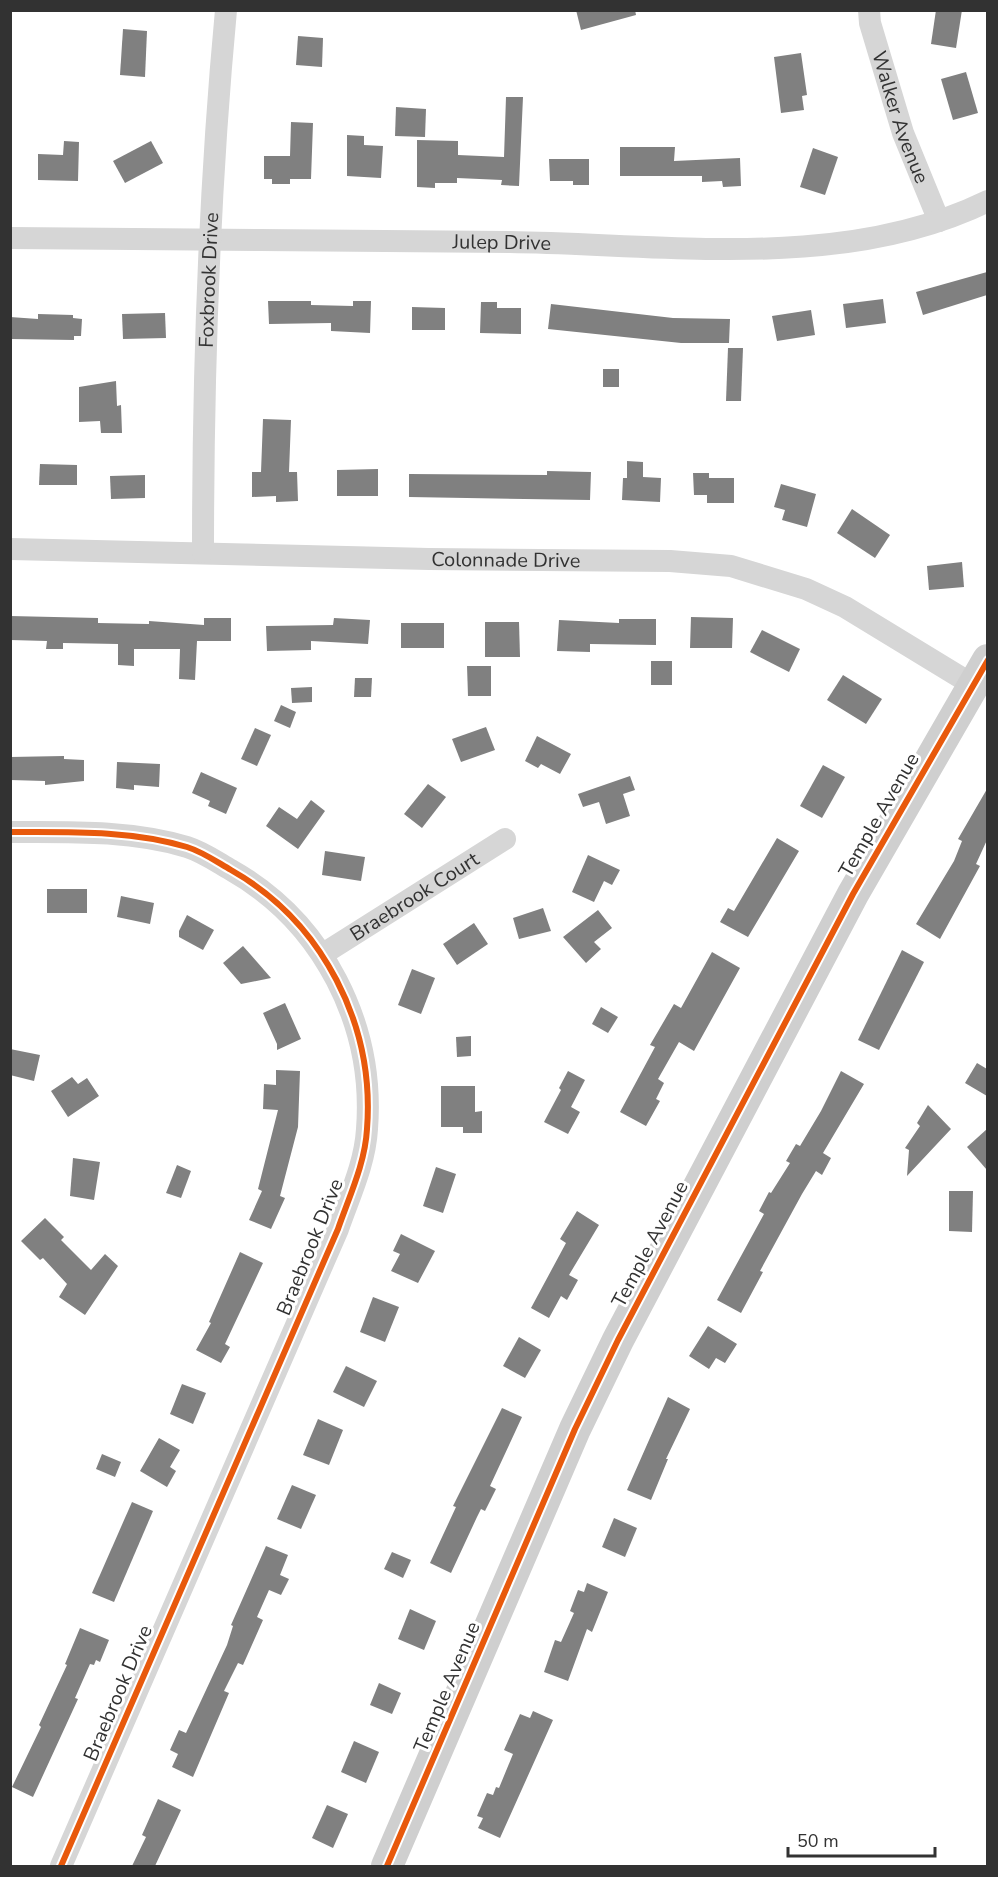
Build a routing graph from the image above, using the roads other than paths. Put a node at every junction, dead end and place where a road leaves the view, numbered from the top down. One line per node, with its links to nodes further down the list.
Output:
1 (225, 10): 6 (street, Foxbrook Drive)
2 (868, 10): 4 (street, Walker Avenue)
3 (987, 201): 4 (street, Julep Drive)
4 (939, 221): 6 (street, Julep Drive)
5 (10, 238): 6 (street, Julep Drive)
6 (210, 241): 8 (street, Foxbrook Drive)
7 (10, 549): 8 (street, Colonnade Drive)
8 (202, 552): 9 (street, Colonnade Drive)
9 (980, 673): 14 (street, Temple Avenue)
10 (10, 832): 12 (street, Braebrook Drive)
11 (505, 839): 12 (street, Braebrook Court)
12 (323, 954): 13 (street, Braebrook Drive)
13 (61, 1866)
14 (387, 1866)

